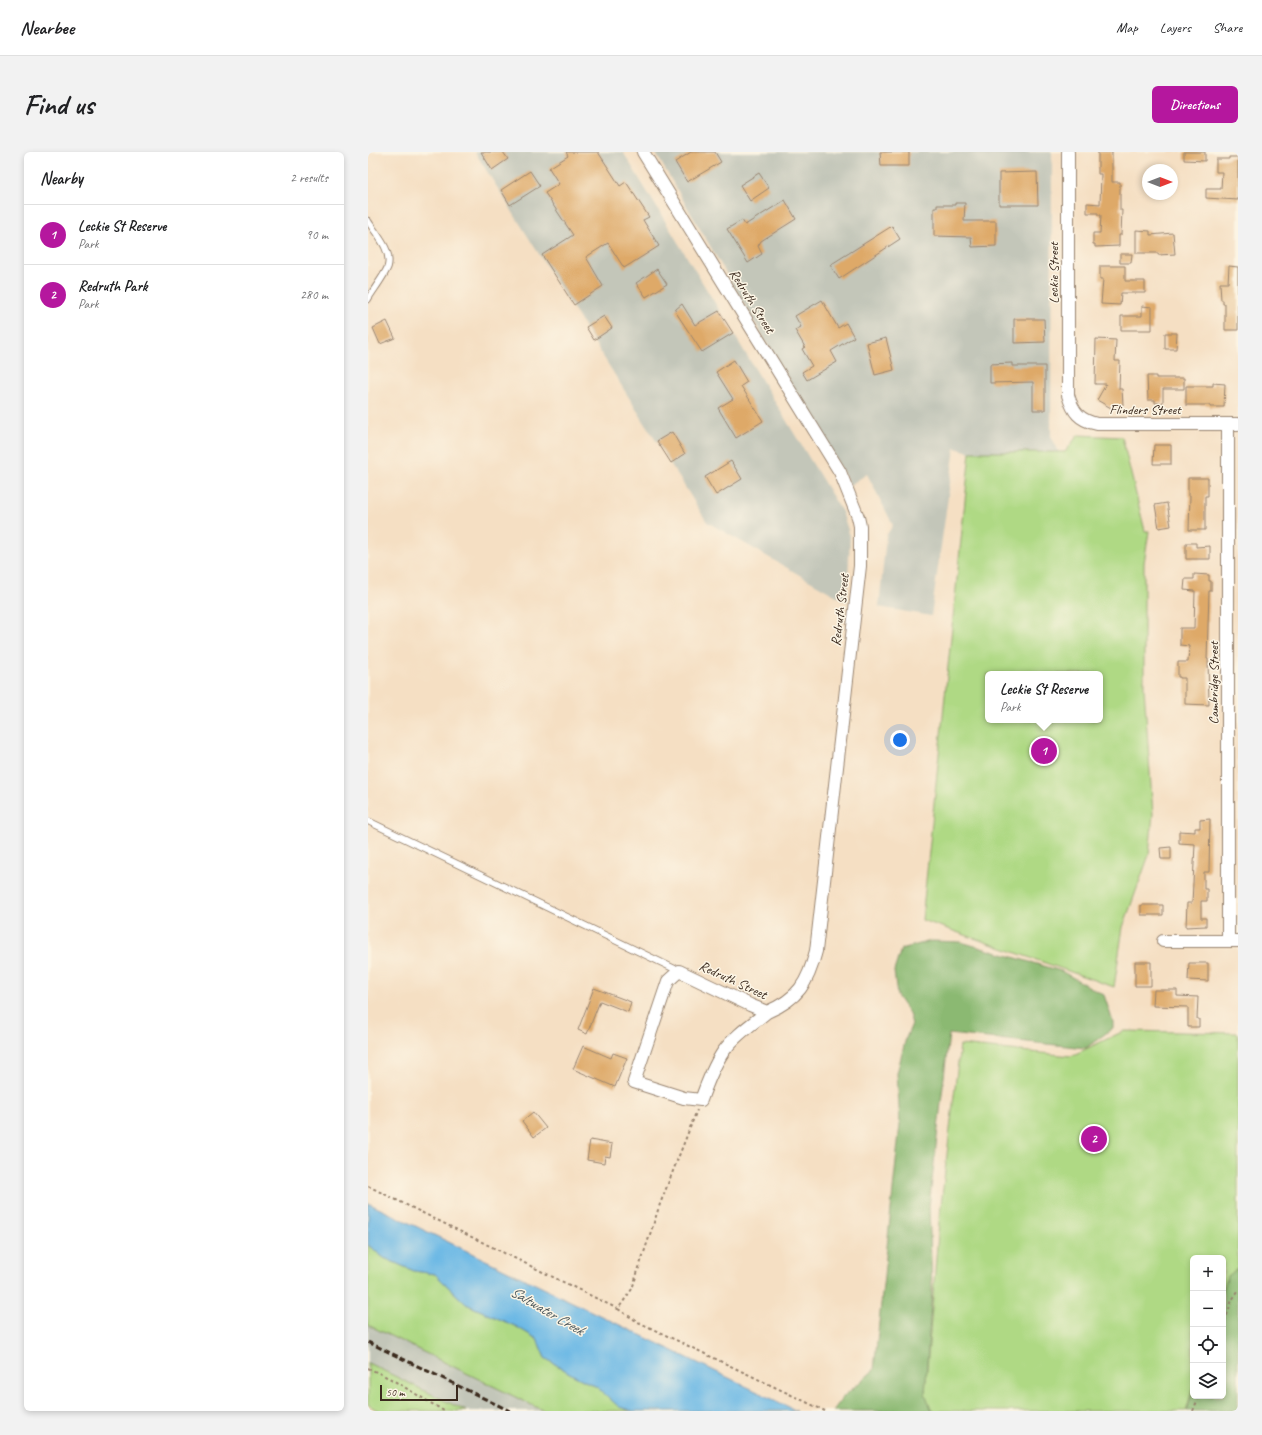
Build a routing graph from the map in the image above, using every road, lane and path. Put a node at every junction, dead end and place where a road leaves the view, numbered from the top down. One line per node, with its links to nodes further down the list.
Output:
1 (643, 152): 11 (street, Redruth Street)
2 (1068, 152): 5 (street, Leckie Street)
3 (368, 221): 4 (lane)
4 (368, 298)
5 (1068, 395): 6 (street, Flinders Street)
6 (1233, 424): 9 (street, Cambridge Street)
7 (368, 821): 10 (lane)
8 (1163, 941): 9 (street)
9 (1233, 941)
10 (680, 971): 11 (street, Redruth Street); 12 (street)
11 (767, 1012): 12 (street)
12 (701, 1100): 15 (path)
13 (368, 1186): 15 (path)
14 (1238, 1291): 16 (path)
15 (618, 1309): 20 (path)
16 (1226, 1318)
17 (368, 1368): 19 (path)
18 (1199, 1399): 21 (path)
19 (444, 1411)
20 (825, 1411)
21 (1193, 1411)

